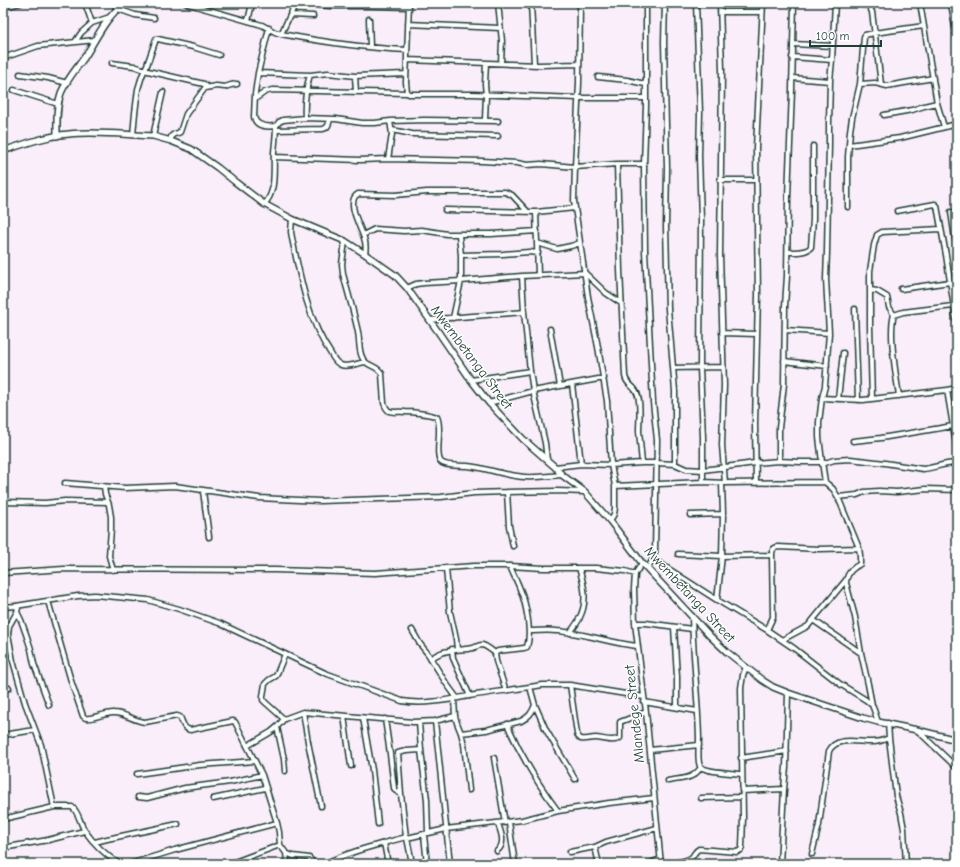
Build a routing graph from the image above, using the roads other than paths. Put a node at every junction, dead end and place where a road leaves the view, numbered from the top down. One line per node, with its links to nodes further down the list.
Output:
1 (20, 3): 22 (street)
2 (85, 3): 32 (street)
3 (124, 3): 23 (street)
4 (186, 3): 31 (street)
5 (243, 3): 31 (street)
6 (296, 3): 21 (street); 26 (street)
7 (498, 3): 36 (street)
8 (531, 3): 54 (street)
9 (580, 3): 55 (street)
10 (646, 3): 68 (street)
11 (665, 3): 155 (street)
12 (696, 3): 156 (street)
13 (720, 3): 24 (street)
14 (763, 3): 25 (street)
15 (794, 3): 42 (street)
16 (835, 3): 43 (street)
17 (855, 3): 20 (street)
18 (920, 3): 34 (street)
19 (951, 3): 40 (street)
20 (868, 4): 37 (street)
21 (409, 5): 33 (street)
22 (8, 6)
23 (116, 7): 28 (street); 29 (street)
24 (720, 12): 25 (street); 106 (street)
25 (762, 12): 107 (street)
26 (290, 14): 27 (street); 38 (street)
27 (313, 16)
28 (110, 17): 32 (street); 39 (street)
29 (154, 18)
30 (369, 19): 44 (street)
31 (248, 21): 35 (street)
32 (92, 23): 41 (street)
33 (408, 24): 36 (street); 45 (street)
34 (924, 26): 37 (street); 64 (street)
35 (268, 28): 38 (street); 57 (street)
36 (500, 28): 53 (street)
37 (874, 33): 69 (street); 70 (street)
38 (281, 34): 44 (street)
39 (95, 40): 41 (street); 66 (street)
40 (957, 40)
41 (75, 42): 48 (street)
42 (793, 44): 43 (street); 47 (street)
43 (833, 46): 50 (street)
44 (370, 47): 45 (street)
45 (407, 50): 49 (street)
46 (219, 55): 56 (street)
47 (792, 57): 50 (street); 63 (street)
48 (3, 58)
49 (407, 60): 52 (street); 59 (street)
50 (832, 60): 65 (street)
51 (112, 63): 56 (street)
52 (486, 63): 53 (street); 77 (street)
53 (501, 63): 54 (street)
54 (534, 64): 55 (street)
55 (579, 64): 78 (street)
56 (145, 70): 71 (street); 93 (street)
57 (258, 73): 60 (street); 80 (street)
58 (20, 74): 66 (street)
59 (406, 74): 61 (street); 76 (street)
60 (310, 75): 61 (street); 73 (street)
61 (355, 76): 75 (street)
62 (598, 77): 68 (street)
63 (792, 78): 65 (street); 124 (street)
64 (933, 78): 70 (street); 81 (street)
65 (830, 81): 148 (street)
66 (67, 83): 82 (street)
67 (237, 84): 71 (street)
68 (645, 84): 79 (street)
69 (860, 84): 70 (street); 98 (street)
70 (881, 84)
71 (207, 87): 97 (street)
72 (14, 90): 82 (street)
73 (305, 90): 75 (street); 80 (street); 84 (street)
74 (163, 92): 95 (street)
75 (356, 92): 76 (street)
76 (407, 92): 77 (street)
77 (486, 95): 78 (street); 86 (street)
78 (578, 98): 79 (street); 105 (street)
79 (645, 98): 104 (street)
80 (255, 99): 91 (street)
81 (937, 103): 83 (street); 90 (street)
82 (58, 104): 94 (street)
83 (884, 114)
84 (304, 118): 85 (street); 91 (street)
85 (330, 119): 88 (street); 91 (street)
86 (485, 120): 87 (street); 88 (street)
87 (498, 120)
88 (390, 121): 92 (street)
89 (957, 124): 90 (street)
90 (944, 127): 98 (street)
91 (276, 128): 101 (street)
92 (392, 130): 96 (street); 102 (street)
93 (133, 135): 94 (street, Mwembetanga Street); 95 (street, Mwembetanga Street)
94 (56, 136): 100 (street, Mwembetanga Street)
95 (153, 136): 97 (street, Mwembetanga Street)
96 (498, 136)
97 (171, 141): 108 (street, Mwembetanga Street)
98 (849, 145): 109 (street)
99 (813, 146): 124 (street)
100 (3, 151)
101 (274, 157): 102 (street); 108 (street)
102 (388, 159): 105 (street)
103 (617, 164): 104 (street); 105 (street); 137 (street)
104 (644, 164): 177 (street)
105 (575, 166): 110 (street)
106 (720, 180): 107 (street); 147 (street)
107 (756, 180): 149 (street)
108 (264, 204): 116 (street, Mwembetanga Street)
109 (848, 207)
110 (575, 208): 114 (street); 123 (street)
111 (445, 210): 112 (street)
112 (527, 211): 114 (street); 119 (street)
113 (897, 211): 117 (street)
114 (536, 212): 118 (street)
115 (951, 212): 125 (street)
116 (292, 219): 121 (street, Mwembetanga Street); 152 (street)
117 (941, 229): 133 (street); 136 (street)
118 (537, 231): 120 (street); 122 (street)
119 (363, 234): 120 (street); 127 (street)
120 (459, 234): 128 (street)
121 (344, 241): 127 (street, Mwembetanga Street); 152 (street)
122 (537, 243): 123 (street); 126 (street)
123 (580, 243): 129 (street)
124 (788, 252): 146 (street)
125 (957, 252)
126 (538, 253): 128 (street); 130 (street)
127 (365, 254): 134 (street, Mwembetanga Street)
128 (460, 256): 132 (street)
129 (584, 273): 130 (street); 137 (street); 158 (street)
130 (538, 275): 131 (street)
131 (522, 276): 132 (street); 140 (street)
132 (460, 281): 134 (street); 142 (street)
133 (950, 282): 135 (street); 138 (street)
134 (406, 288): 143 (street, Mwembetanga Street)
135 (901, 289)
136 (870, 290): 141 (street); 168 (street)
137 (621, 303): 176 (street)
138 (953, 306): 141 (street); 144 (street)
139 (855, 309): 169 (street)
140 (524, 312): 142 (street); 157 (street)
141 (894, 315): 165 (street)
142 (453, 318): 143 (street)
143 (430, 320): 159 (street, Mwembetanga Street)
144 (957, 327)
145 (550, 329): 161 (street)
146 (785, 330): 148 (street); 151 (street)
147 (722, 333): 149 (street); 154 (street)
148 (829, 333): 153 (street)
149 (757, 334): 178 (street)
150 (843, 353): 167 (street)
151 (784, 360): 153 (street); 175 (street)
152 (365, 362): 187 (street)
153 (827, 366): 166 (street)
154 (723, 367): 156 (street); 185 (street)
155 (673, 368): 156 (street); 182 (street)
156 (700, 368): 186 (street)
157 (530, 371): 159 (street); 164 (street)
158 (604, 378): 160 (street); 183 (street)
159 (471, 380): 170 (street, Mwembetanga Street)
160 (572, 384): 161 (street); 181 (street)
161 (560, 386): 164 (street)
162 (957, 388): 163 (street)
163 (947, 390): 165 (street); 171 (street)
164 (533, 391): 170 (street); 174 (street)
165 (899, 396): 168 (street)
166 (822, 398): 167 (street); 179 (street)
167 (838, 399): 169 (street)
168 (872, 399): 169 (street)
169 (858, 400)
170 (489, 403): 174 (street, Mwembetanga Street)
171 (953, 426): 172 (street); 173 (street)
172 (853, 441)
173 (957, 450)
174 (547, 460): 184 (street, Mwembetanga Street)
175 (779, 462): 178 (street); 179 (street)
176 (642, 463): 177 (street); 183 (street)
177 (656, 463): 182 (street); 193 (street)
178 (755, 463): 185 (street); 192 (street)
179 (822, 463): 180 (street); 189 (street)
180 (957, 463)
181 (582, 464): 183 (street); 184 (street)
182 (675, 464): 186 (street)
183 (612, 465): 195 (street)
184 (555, 467): 187 (street, Mwembetanga Street)
185 (724, 467): 186 (street); 191 (street)
186 (703, 470): 188 (street)
187 (562, 475): 199 (street, Mwembetanga Street)
188 (703, 482): 191 (street); 193 (street)
189 (825, 482): 192 (street); 200 (street)
190 (65, 483): 194 (street)
191 (724, 483): 192 (street); 203 (street)
192 (756, 483)
193 (656, 484): 195 (street); 212 (street)
194 (104, 486): 197 (street); 202 (street)
195 (615, 486): 205 (street)
196 (957, 490): 200 (street)
197 (203, 491): 198 (street); 206 (street)
198 (507, 492): 199 (street); 207 (street)
199 (585, 492): 205 (street, Mwembetanga Street)
200 (838, 497): 208 (street)
201 (3, 502): 202 (street)
202 (108, 502): 218 (street)
203 (723, 514): 204 (street); 211 (street)
204 (690, 515)
205 (610, 521): 213 (street, Mwembetanga Street)
206 (209, 537)
207 (512, 546)
208 (859, 548): 210 (street); 221 (street)
209 (678, 554): 211 (street)
210 (772, 555): 211 (street); 233 (street)
211 (722, 556): 222 (street)
212 (653, 559): 217 (street); 222 (street)
213 (642, 563): 217 (street, Mwembetanga Street); 220 (street, Mlandege Street)
214 (510, 566): 215 (street); 216 (street); 234 (street)
215 (446, 568): 218 (street); 239 (street)
216 (578, 568): 220 (street); 235 (street)
217 (648, 568): 227 (street, Mwembetanga Street)
218 (113, 570): 219 (street)
219 (3, 573)
220 (636, 574): 229 (street, Mlandege Street)
221 (846, 580): 228 (street); 241 (street)
222 (717, 600): 233 (street)
223 (48, 601): 224 (street); 242 (street); 279 (street)
224 (16, 606): 225 (street); 226 (street)
225 (3, 607)
226 (17, 612): 254 (street); 272 (street)
227 (692, 616): 231 (street); 244 (street, Mwembetanga Street)
228 (814, 620): 236 (street); 241 (street)
229 (635, 623): 230 (street); 237 (street, Mlandege Street)
230 (674, 627): 231 (street); 257 (street)
231 (692, 629): 258 (street)
232 (412, 630): 243 (street)
233 (767, 630): 236 (street)
234 (529, 631): 235 (street); 240 (street)
235 (570, 633): 237 (street)
236 (782, 640): 256 (street)
237 (637, 646): 253 (street, Mlandege Street)
238 (452, 649): 239 (street); 243 (street); 251 (street)
239 (457, 649): 240 (street)
240 (495, 653): 249 (street)
241 (861, 653): 256 (street)
242 (284, 654): 252 (street); 264 (street)
243 (431, 659): 252 (street)
244 (746, 667): 250 (street, Mwembetanga Street); 284 (street)
245 (570, 684): 246 (street); 253 (street); 260 (street)
246 (530, 687): 249 (street); 255 (street)
247 (9, 688): 248 (street)
248 (3, 689)
249 (506, 691): 251 (street)
250 (788, 693): 268 (street, Mwembetanga Street); 282 (street)
251 (470, 696): 252 (street)
252 (455, 699): 262 (street)
253 (644, 699): 257 (street); 260 (street, Mlandege Street)
254 (49, 705)
255 (535, 705): 269 (street); 293 (street)
256 (872, 705): 268 (street)
257 (677, 707): 258 (street)
258 (697, 711): 278 (street)
259 (303, 712): 261 (street); 264 (street); 305 (street)
260 (646, 712): 281 (street, Mlandege Street)
261 (344, 716): 263 (street); 286 (street)
262 (455, 716): 266 (street); 274 (street)
263 (363, 718): 265 (street); 312 (street)
264 (284, 719): 271 (street)
265 (385, 719): 267 (street); 299 (street)
266 (435, 721): 267 (street); 315 (street)
267 (420, 722): 280 (street)
268 (878, 722): 270 (street, Mwembetanga Street)
269 (507, 724): 274 (street); 307 (street)
270 (888, 724): 273 (street, Mwembetanga Street); 276 (street)
271 (277, 727): 279 (street); 289 (street)
272 (35, 730): 275 (street); 306 (street)
273 (917, 730): 277 (street, Mwembetanga Street); 288 (street)
274 (461, 733): 297 (street)
275 (3, 735)
276 (889, 738): 328 (street); 346 (street)
277 (957, 740)
278 (700, 745): 281 (street); 287 (street)
279 (247, 746): 285 (street)
280 (421, 750): 299 (street); 317 (street)
281 (650, 750): 302 (street, Mlandege Street)
282 (787, 751): 284 (street); 296 (street)
283 (494, 758): 310 (street)
284 (741, 758): 291 (street)
285 (255, 761): 290 (street); 292 (street)
286 (351, 766)
287 (701, 767): 291 (street); 294 (street)
288 (957, 768)
289 (285, 771)
290 (137, 774)
291 (741, 774): 298 (street)
292 (262, 775): 295 (street); 300 (street)
293 (575, 779)
294 (668, 781)
295 (266, 788): 304 (street); 309 (street)
296 (784, 789): 298 (street); 345 (street)
297 (469, 790)
298 (742, 791): 301 (street)
299 (401, 794): 319 (street)
300 (138, 797)
301 (742, 797): 303 (street); 344 (street)
302 (654, 798): 307 (street); 314 (street, Mlandege Street)
303 (701, 798)
304 (213, 799)
305 (320, 806)
306 (54, 807): 308 (street); 316 (street)
307 (558, 811): 310 (street)
308 (3, 819)
309 (277, 823): 322 (street); 332 (street)
310 (507, 823): 313 (street); 340 (street)
311 (178, 824): 320 (street)
312 (378, 824)
313 (498, 824): 315 (street); 325 (street)
314 (657, 828): 323 (street); 330 (street, Mlandege Street)
315 (446, 829): 317 (street); 339 (street)
316 (84, 831): 320 (street); 324 (street)
317 (428, 833): 318 (street)
318 (424, 835): 319 (street); 338 (street)
319 (406, 838): 321 (street); 329 (street)
320 (95, 842): 331 (street)
321 (384, 843): 336 (street); 337 (street)
322 (280, 845): 327 (street); 333 (street)
323 (595, 847): 326 (street); 341 (street)
324 (3, 848)
325 (498, 851)
326 (570, 852)
327 (286, 853): 334 (street); 335 (street)
328 (812, 854)
329 (411, 858)
330 (660, 858): 342 (street); 343 (street, Mlandege Street)
331 (119, 864)
332 (130, 864)
333 (228, 864)
334 (285, 864)
335 (313, 864)
336 (324, 864)
337 (388, 864)
338 (427, 864)
339 (450, 864)
340 (514, 864)
341 (599, 864)
342 (649, 864)
343 (661, 864)
344 (668, 864)
345 (780, 864)
346 (906, 864)

